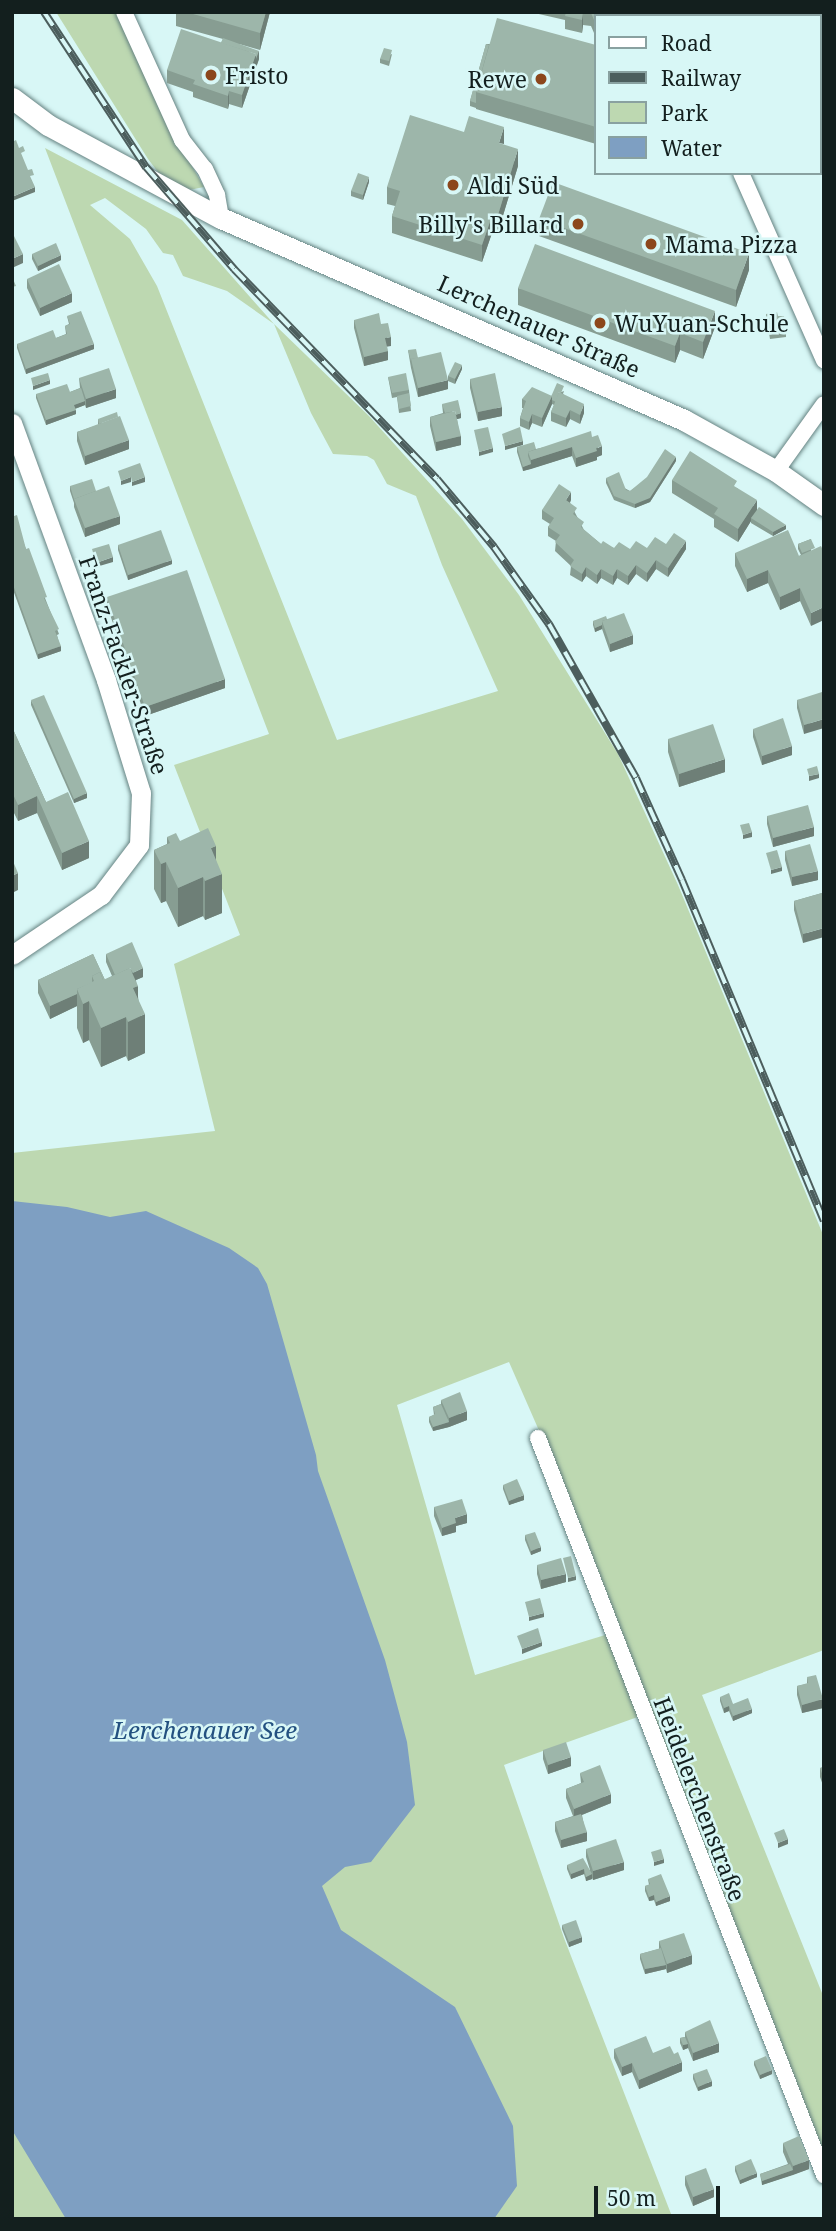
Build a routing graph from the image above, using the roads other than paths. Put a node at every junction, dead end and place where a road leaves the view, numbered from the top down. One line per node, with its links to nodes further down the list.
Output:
1 (124, 12): 4 (street)
2 (12, 98): 4 (main road, Lerchenauer Straße)
3 (742, 175): 5 (street)
4 (221, 218): 8 (main road, Lerchenauer Straße)
5 (824, 360)
6 (824, 404): 8 (street)
7 (12, 423): 10 (street, Franz-Fackler-Straße)
8 (776, 471): 9 (main road, Lerchenauer Straße)
9 (824, 505)
10 (12, 955)
11 (538, 1438): 12 (street, Heidelerchenstraße)
12 (824, 2175)

